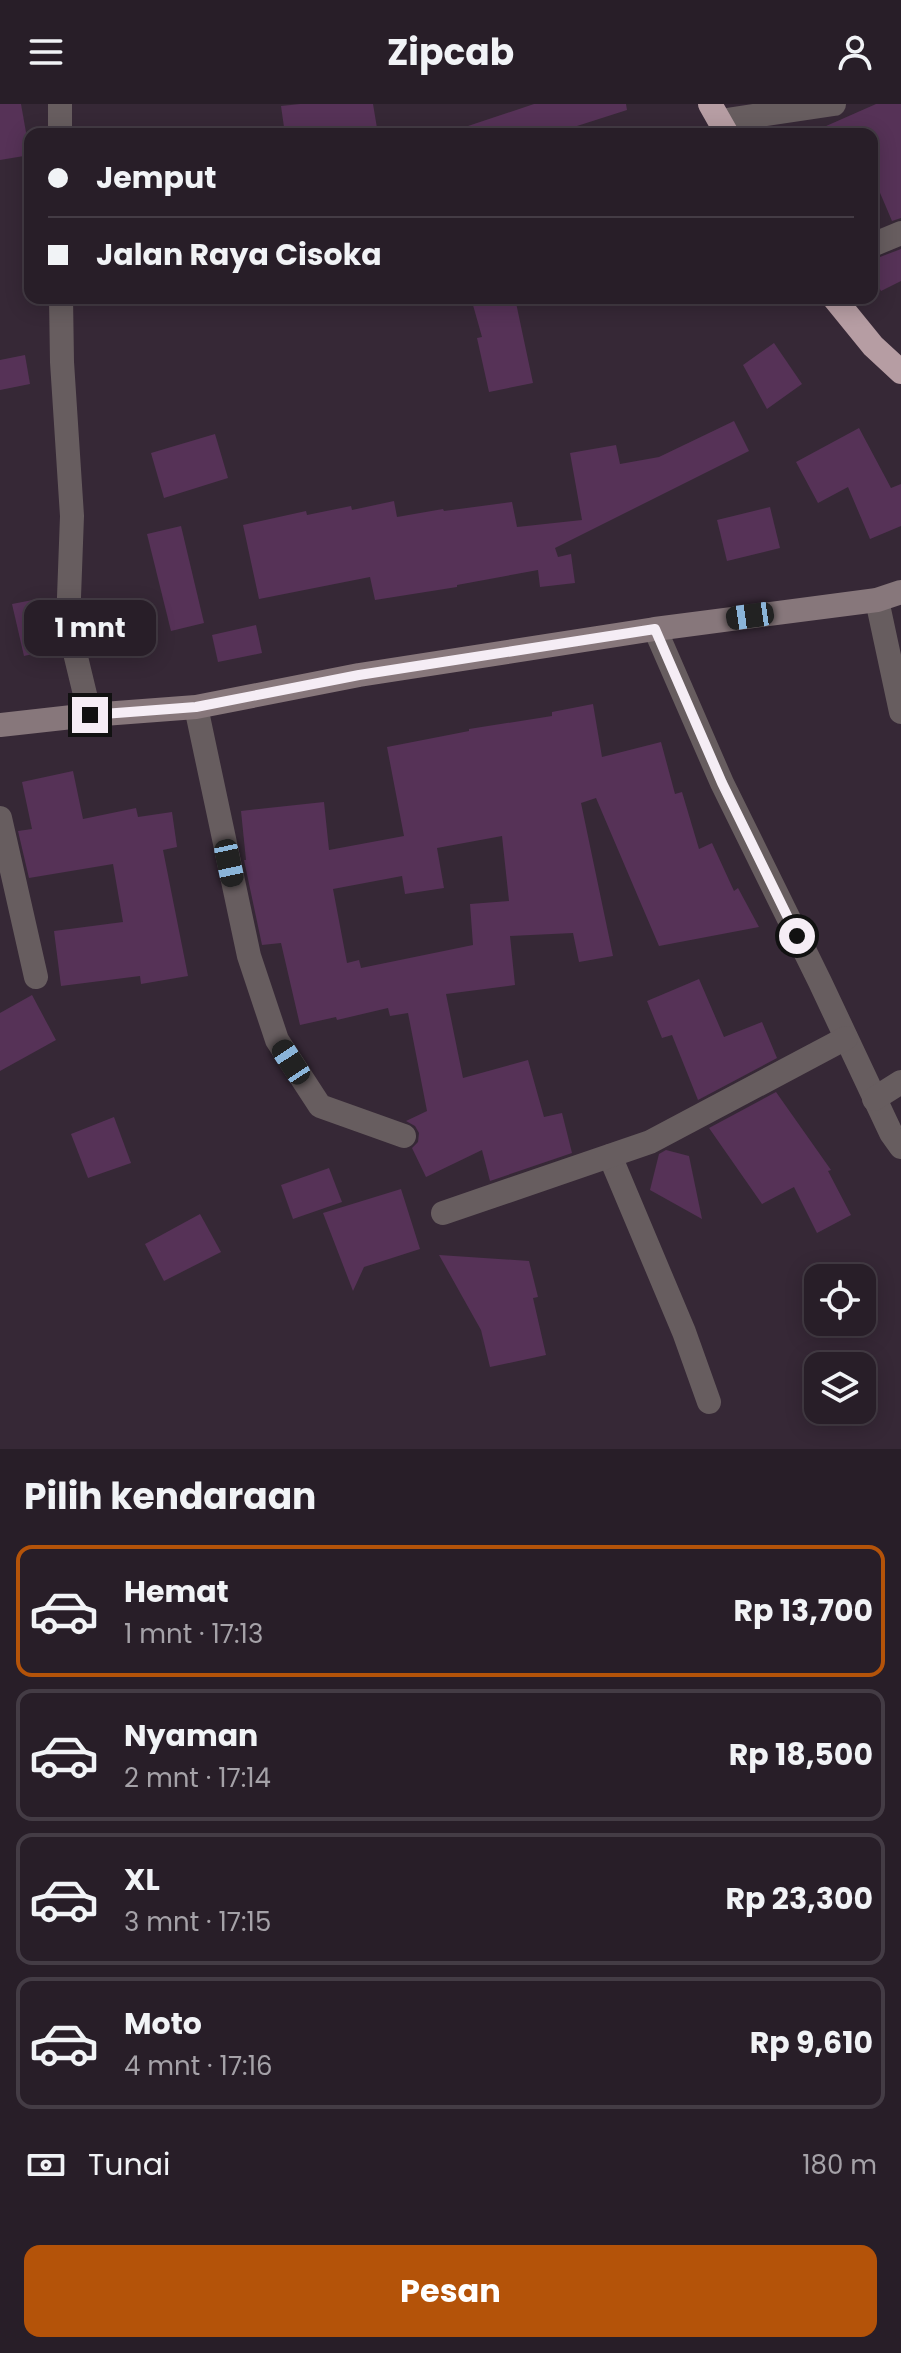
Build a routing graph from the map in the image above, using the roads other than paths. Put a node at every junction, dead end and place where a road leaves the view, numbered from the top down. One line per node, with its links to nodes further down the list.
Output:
1 (60, 104): 4 (street)
2 (834, 104): 3 (street)
3 (719, 120)
4 (60, 128)
5 (901, 233): 6 (street)
6 (878, 243)
7 (61, 304): 15 (street)
8 (839, 304): 9 (highway)
9 (901, 372)
10 (901, 592): 11 (street)
11 (877, 600): 12 (street); 14 (street)
12 (655, 629): 13 (street); 19 (street)
13 (196, 707): 15 (street); 22 (street)
14 (901, 712)
15 (90, 715): 16 (street)
16 (0, 725)
17 (0, 818): 18 (street)
18 (36, 977)
19 (846, 1038): 21 (street); 24 (street)
20 (901, 1082): 21 (street)
21 (874, 1099): 23 (street)
22 (404, 1136)
23 (901, 1147)
24 (610, 1156): 25 (street); 26 (street)
25 (443, 1213)
26 (709, 1402)

